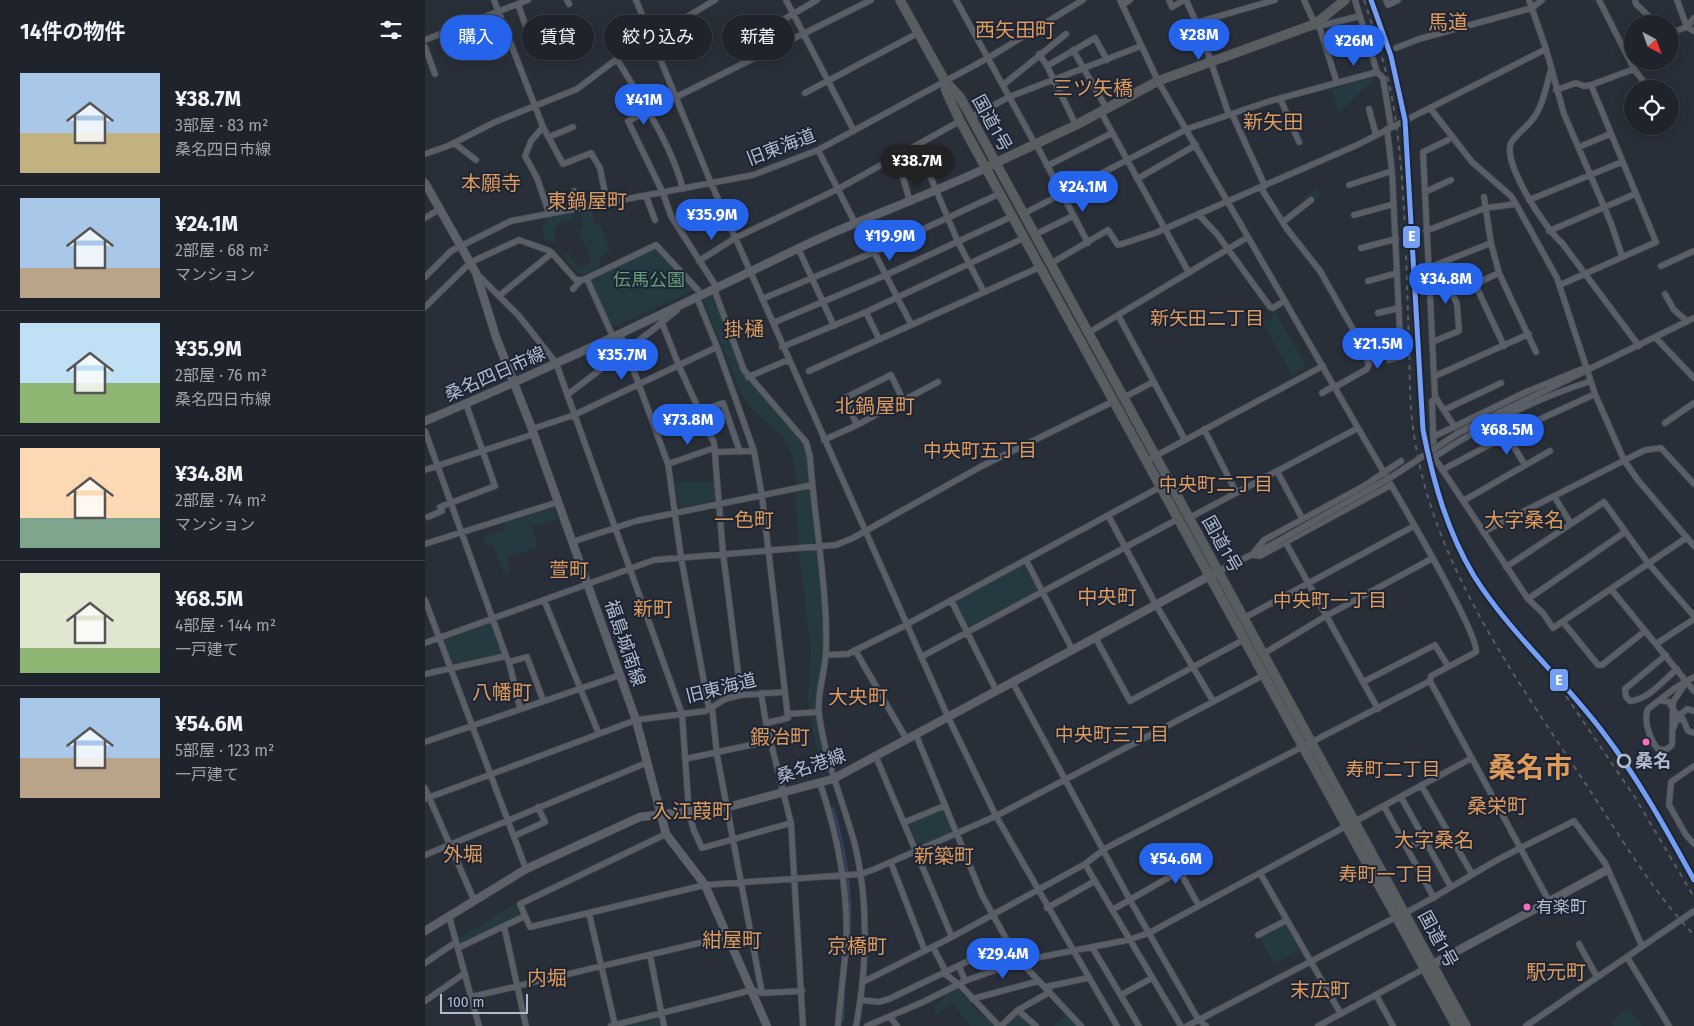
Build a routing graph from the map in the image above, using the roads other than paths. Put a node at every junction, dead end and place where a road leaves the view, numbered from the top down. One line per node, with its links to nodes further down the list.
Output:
1 (494, 0): 28 (street)
2 (528, 0): 26 (street)
3 (636, 0): 32 (street)
4 (715, 0): 33 (street)
5 (786, 0): 29 (street)
6 (817, 0): 29 (street)
7 (871, 0): 44 (street)
8 (900, 0): 42 (highway, 国道1号)
9 (957, 0): 54 (street)
10 (1083, 0): 54 (street, 旧東海道)
11 (1130, 0): 25 (street)
12 (1169, 0): 13 (street)
13 (1185, 0): 37 (street)
14 (1275, 0): 37 (street)
15 (1304, 0): 38 (street)
16 (1345, 0): 38 (highway)
17 (1355, 0): 35 (street)
18 (1386, 0): 19 (street)
19 (1398, 0)
20 (1529, 0): 27 (street)
21 (1542, 0): 27 (street)
22 (1599, 0): 51 (street)
23 (1635, 0): 34 (street)
24 (1677, 0): 39 (street)
25 (1121, 2): 47 (street)
26 (518, 4): 28 (street); 31 (street)
27 (1532, 8): 49 (street); 50 (street)
28 (499, 11): 30 (street); 78 (street)
29 (793, 14): 44 (street)
30 (488, 15)
31 (522, 15)
32 (642, 15)
33 (691, 15)
34 (1648, 15)
35 (1360, 16): 38 (street); 64 (street)
36 (1694, 18): 39 (street)
37 (1195, 23): 59 (street)
38 (1316, 23): 59 (highway); 70 (street)
39 (1687, 27): 40 (street); 41 (street)
40 (1679, 30)
41 (1694, 31)
42 (918, 33): 66 (street); 68 (highway, 国道1号)
43 (440, 34): 46 (street)
44 (803, 34): 66 (street); 76 (street)
45 (1065, 34): 53 (street)
46 (425, 40)
47 (1141, 46): 58 (street); 69 (street)
48 (425, 47): 65 (street)
49 (1396, 48)
50 (1546, 49): 62 (street); 79 (street)
51 (1624, 49)
52 (1073, 50): 58 (street); 60 (street); 61 (street)
53 (1039, 54): 60 (street); 71 (street)
54 (988, 58): 68 (street, 旧東海道); 71 (street)
55 (616, 60): 78 (street)
56 (618, 60): 82 (street)
57 (661, 60): 76 (street)
58 (1107, 60): 61 (street)
59 (1210, 63): 69 (highway); 83 (street)
60 (1047, 66): 67 (street)
61 (1084, 68): 67 (street); 81 (street)
62 (1551, 70): 73 (street); 132 (street)
63 (1631, 70): 72 (street)
64 (1377, 72): 70 (street); 89 (street)
65 (435, 74)
66 (828, 80): 74 (street); 91 (street)
67 (1055, 80): 75 (street); 86 (street)
68 (945, 81): 84 (highway, 国道1号); 85 (highway, 国道1号); 91 (street, 旧東海道)
69 (1158, 82): 81 (highway); 90 (street)
70 (1337, 83): 77 (street)
71 (1003, 85): 75 (street)
72 (1591, 85): 73 (street); 93 (street)
73 (1556, 90): 102 (street)
74 (805, 93)
75 (1009, 97): 84 (street); 99 (street)
76 (676, 98): 82 (street); 117 (street)
77 (1280, 98): 83 (street); 97 (street)
78 (536, 105): 87 (street); 98 (street)
79 (1430, 108): 89 (street); 137 (street)
80 (1369, 109): 94 (street)
81 (1104, 110): 86 (highway); 92 (street)
82 (648, 111): 120 (street); 125 (street)
83 (1230, 115): 90 (street); 119 (street)
84 (970, 118): 109 (highway, 国道1号)
85 (960, 121): 100 (street); 111 (highway, 国道1号)
86 (1076, 125): 99 (highway)
87 (543, 127): 95 (street); 142 (street)
88 (573, 127): 95 (street)
89 (1389, 128): 94 (street); 112 (street)
90 (1187, 129): 101 (street); 107 (street)
91 (854, 131): 103 (street, 旧東海道)
92 (1112, 134): 107 (street); 110 (street)
93 (1610, 134): 102 (street); 108 (street)
94 (1376, 135): 119 (street)
95 (549, 137): 135 (street)
96 (1448, 140): 124 (street)
97 (1299, 142)
98 (454, 143): 104 (street); 106 (street)
99 (1035, 144): 109 (highway); 110 (street)
100 (917, 145): 105 (street); 123 (street)
101 (1196, 145): 114 (street); 134 (street)
102 (1579, 147): 113 (street)
103 (818, 150): 117 (street, 旧東海道); 121 (street)
104 (425, 154)
105 (897, 156): 121 (street); 133 (street)
106 (476, 160)
107 (1127, 160): 114 (street); 127 (street)
108 (1622, 162): 113 (street); 128 (street)
109 (995, 163): 111 (highway); 144 (highway, 国道1号)
110 (1047, 166): 127 (street)
111 (986, 168): 123 (main road, 桑名四日市線); 126 (highway, 国道1号)
112 (1392, 172): 118 (street); 136 (street)
113 (1590, 174): 132 (street); 138 (street)
114 (1137, 179): 152 (street)
115 (1451, 180): 124 (street)
116 (425, 183): 141 (main road, 福島城南線)
117 (711, 184): 120 (street, 旧東海道); 157 (street)
118 (1349, 185)
119 (1263, 187): 134 (street); 151 (street)
120 (683, 189): 125 (street, 旧東海道)
121 (838, 189): 150 (street); 157 (street)
122 (574, 191): 139 (street)
123 (936, 192): 133 (main road, 桑名四日市線); 148 (street)
124 (1425, 192): 153 (street)
125 (663, 193): 129 (street, 旧東海道); 171 (street)
126 (1001, 193): 144 (highway, 国道1号); 148 (street)
127 (1061, 193): 144 (street); 146 (street)
128 (1635, 194): 138 (street); 170 (street)
129 (646, 196): 135 (street, 旧東海道); 149 (street)
130 (1484, 197): 140 (street)
131 (1311, 200): 151 (street)
132 (1529, 200): 154 (street)
133 (910, 202): 150 (main road, 桑名四日市線)
134 (1228, 202): 143 (street); 156 (street)
135 (607, 203): 139 (street, 旧東海道)
136 (1394, 204): 145 (street); 159 (street)
137 (1515, 204): 140 (street); 190 (street)
138 (1604, 206): 154 (street); 170 (street)
139 (577, 208): 142 (street, 旧東海道)
140 (1485, 208): 153 (street); 162 (street)
141 (440, 209): 147 (street); 163 (main road, 福島城南線)
142 (549, 213): 163 (street, 旧東海道)
143 (1198, 214): 152 (street); 166 (street)
144 (1018, 215): 155 (highway, 国道1号); 158 (highway, 国道1号); 160 (street)
145 (1354, 215)
146 (1073, 216): 155 (street); 161 (street)
147 (425, 218)
148 (947, 218): 160 (street); 168 (street)
149 (655, 220)
150 (856, 222): 164 (main road, 桑名四日市線); 168 (street)
151 (1283, 222): 240 (street)
152 (1164, 229): 161 (street); 181 (street)
153 (1426, 231): 178 (street)
154 (1549, 232): 184 (street)
155 (1034, 235): 174 (highway, 国道1号)
156 (1248, 237): 166 (street); 199 (street)
157 (735, 238): 171 (street); 180 (street)
158 (1024, 238): 173 (street); 177 (highway, 国道1号)
159 (1396, 239): 165 (street); 182 (street)
160 (958, 242): 173 (street); 185 (street)
161 (1087, 243): 174 (street)
162 (1491, 243): 175 (street); 183 (street)
163 (462, 246): 172 (main road, 福島城南線); 186 (street, 旧東海道)
164 (798, 248): 180 (main road, 桑名四日市線); 187 (street)
165 (1361, 248)
166 (1228, 250): 181 (street); 199 (street)
167 (1694, 251): 176 (street)
168 (874, 252): 185 (street); 187 (street)
169 (552, 253): 172 (street); 188 (street); 196 (street)
170 (1623, 256): 184 (street)
171 (699, 261): 192 (street)
172 (471, 262): 179 (main road, 福島城南線); 201 (street)
173 (969, 264): 193 (street); 197 (street)
174 (1050, 264): 212 (highway, 国道1号)
175 (1439, 264): 178 (street); 217 (street)
176 (1661, 266)
177 (1041, 267): 193 (street); 247 (highway, 国道1号)
178 (1428, 268): 217 (street)
179 (476, 273): 196 (street, 旧東海道); 235 (main road, 福島城南線)
180 (751, 273): 192 (main road, 桑名四日市線); 198 (street)
181 (1189, 273): 205 (street)
182 (1397, 273): 189 (street); 202 (street)
183 (1499, 273): 213 (street); 219 (street)
184 (1585, 274): 190 (street); 220 (street)
185 (886, 275): 197 (street); 200 (street)
186 (425, 277)
187 (812, 278): 198 (street); 200 (street)
188 (584, 279): 191 (street); 194 (street); 214 (street)
189 (1368, 281)
190 (1560, 285): 229 (street)
191 (573, 288)
192 (716, 288): 194 (main road, 桑名四日市線); 231 (street)
193 (984, 292): 210 (street)
194 (698, 294): 206 (main road, 桑名四日市線); 221 (street)
195 (1665, 294): 208 (street)
196 (500, 295): 226 (street, 旧東海道)
197 (897, 298): 203 (street); 210 (street)
198 (762, 299): 209 (street)
199 (1285, 301): 228 (street)
200 (823, 303): 209 (street); 211 (street)
201 (425, 307)
202 (1399, 308): 204 (street); 225 (street)
203 (866, 312): 211 (street); 216 (street)
204 (1378, 313)
205 (1118, 316): 212 (street); 237 (street)
206 (660, 318): 214 (main road, 桑名四日市線); 222 (street); 227 (street)
207 (1694, 318): 208 (street)
208 (1687, 321): 215 (street)
209 (773, 323): 218 (street)
210 (911, 324): 216 (street)
211 (834, 326): 218 (street)
212 (1087, 333): 244 (highway, 国道1号)
213 (1529, 334): 219 (street); 223 (street)
214 (616, 335): 222 (street); 226 (main road, 桑名四日市線)
215 (1655, 337): 220 (street); 233 (street)
216 (879, 339): 230 (street)
217 (1432, 342): 232 (street)
218 (782, 346): 224 (street)
219 (1504, 346): 232 (street)
220 (1639, 346): 229 (street)
221 (717, 347): 227 (street); 267 (street)
222 (627, 349): 239 (street); 243 (street)
223 (1536, 352)
224 (788, 360): 231 (street); 263 (street)
225 (1389, 360)
226 (556, 363): 235 (main road, 桑名四日市線); 243 (street, 旧東海道)
227 (679, 366): 239 (street); 251 (street)
228 (1323, 366): 240 (street); 257 (street)
229 (1587, 369): 234 (street); 258 (street)
230 (809, 371)
231 (748, 376): 283 (street)
232 (1435, 376): 245 (street)
233 (1694, 378)
234 (1591, 380): 242 (street); 271 (street)
235 (515, 382): 249 (main road, 桑名四日市線); 260 (main road, 福島城南線)
236 (938, 382): 246 (street)
237 (1153, 382): 244 (street); 264 (street)
238 (1501, 383): 250 (street)
239 (639, 384): 252 (street); 275 (street)
240 (1335, 387): 241 (street); 256 (street)
241 (1321, 393)
242 (1595, 394): 261 (street); 273 (street)
243 (567, 395): 252 (street, 旧東海道)
244 (1123, 398): 270 (highway, 国道1号)
245 (1437, 399): 250 (street); 262 (street)
246 (903, 400): 255 (street); 255 (street)
247 (1114, 401): 272 (highway, 国道1号); 302 (street)
248 (1694, 403): 254 (street)
249 (466, 404): 253 (main road, 桑名四日市線); 266 (street)
250 (1444, 410): 258 (street)
251 (699, 411): 265 (street); 269 (street)
252 (574, 415): 260 (street); 301 (street, 旧東海道)
253 (425, 421)
254 (1665, 424)
255 (857, 425): 263 (street)
256 (1358, 428): 280 (street); 281 (street)
257 (1203, 430): 264 (street); 286 (street)
258 (1457, 430): 262 (street); 315 (street, bridge)
259 (425, 431): 277 (street)
260 (533, 432): 266 (street); 290 (main road, 福島城南線)
261 (1507, 435): 276 (street); 279 (street)
262 (1435, 436): 271 (street)
263 (824, 440): 302 (street)
264 (1185, 440): 270 (street)
265 (715, 450): 269 (street); 275 (street); 292 (street)
266 (483, 451): 277 (street); 291 (street)
267 (754, 451): 269 (street); 287 (street)
268 (1551, 451): 276 (street)
269 (741, 452)
270 (1155, 456): 272 (street); 296 (highway, 国道1号)
271 (1434, 457): 279 (street)
272 (1147, 460): 285 (highway, 国道1号)
273 (1625, 460): 282 (street); 288 (street); 306 (street)
274 (1401, 461): 281 (street)
275 (668, 464): 293 (street)
276 (1525, 465): 289 (street)
277 (437, 466): 278 (street); 291 (street)
278 (425, 470)
279 (1442, 470): 289 (street)
280 (1277, 471): 286 (street); 297 (street)
281 (1384, 472): 284 (street); 297 (street)
282 (1694, 484)
283 (812, 485): 287 (street); 310 (street)
284 (1391, 485): 300 (street); 308 (street)
285 (1162, 486): 294 (street); 298 (highway, 国道1号)
286 (1236, 492): 296 (street)
287 (762, 496): 292 (street); 313 (street)
288 (1555, 496): 299 (street); 304 (street)
289 (1463, 501): 304 (street)
290 (558, 502): 303 (street); 307 (main road, 福島城南線)
291 (452, 503): 295 (street); 303 (street)
292 (718, 504): 293 (street); 314 (street)
293 (676, 512): 301 (street); 316 (street)
294 (1109, 515): 312 (street); 318 (street)
295 (428, 517)
296 (1189, 518): 322 (highway, 国道1号)
297 (1302, 518): 315 (street)
298 (1177, 520): 312 (street); 323 (highway, 国道1号)
299 (1571, 524): 305 (street); 320 (street)
300 (1414, 526): 317 (street); 325 (street)
301 (615, 527): 307 (street); 321 (street, 旧東海道)
302 (864, 531): 310 (street); 338 (street)
303 (462, 532): 309 (street); 334 (street)
304 (1483, 532): 320 (street)
305 (1625, 532): 319 (street); 328 (street)
306 (1685, 538): 311 (street); 319 (street)
307 (572, 542): 324 (main road, 福島城南線)
308 (1286, 543): 315 (street); 325 (street)
309 (425, 544)
310 (819, 546): 313 (street); 349 (street)
311 (1694, 546)
312 (1126, 548): 327 (street); 332 (street)
313 (768, 550): 314 (street); 368 (street)
314 (723, 553): 316 (street); 370 (street)
315 (1252, 555): 322 (street)
316 (681, 557): 321 (street); 376 (street)
317 (1433, 558): 333 (street); 353 (street)
318 (1026, 560): 327 (street); 331 (street)
319 (1648, 563): 326 (street); 335 (street)
320 (1506, 567): 328 (street)
321 (630, 569): 324 (street); 380 (street, 旧東海道)
322 (1219, 571): 323 (main road, 桑名港線); 336 (highway, 国道1号)
323 (1209, 576): 332 (main road, 桑名港線); 343 (highway, 国道1号)
324 (588, 584): 330 (street); 358 (main road, 福島城南線)
325 (1308, 584): 333 (street); 336 (street)
326 (1611, 589): 337 (street); 339 (street)
327 (1042, 592): 340 (street); 346 (street)
328 (1528, 599): 337 (street)
329 (425, 600): 342 (street)
330 (544, 600): 334 (street); 365 (street)
331 (951, 600): 338 (street); 340 (street)
332 (1156, 605): 341 (main road, 桑名港線); 354 (street)
333 (1326, 616): 348 (street); 363 (street)
334 (493, 617): 342 (street); 352 (street)
335 (1694, 617): 345 (street)
336 (1244, 618): 348 (highway, 国道1号)
337 (1563, 622): 339 (street)
338 (906, 624): 347 (street); 350 (street)
339 (1645, 631): 345 (street)
340 (967, 632): 350 (street); 366 (street)
341 (1095, 637): 346 (main road, 桑名港線); 354 (street)
342 (439, 638): 344 (street); 355 (street)
343 (1245, 639): 354 (street); 359 (highway, 国道1号)
344 (425, 643)
345 (1656, 644): 351 (street)
346 (1072, 649): 362 (main road, 桑名港線)
347 (855, 650): 349 (street); 390 (street)
348 (1263, 654): 393 (highway, 国道1号)
349 (826, 655): 379 (street)
350 (921, 656): 382 (street)
351 (1666, 656): 356 (street); 356 (street)
352 (508, 659): 355 (street); 371 (street); 375 (street)
353 (1448, 666): 361 (street); 363 (street)
354 (1193, 667): 373 (street)
355 (450, 668): 357 (street); 385 (street)
356 (1677, 669): 364 (street)
357 (425, 674)
358 (620, 675): 365 (street); 383 (main road, 福島城南線)
359 (1264, 675): 373 (street); 393 (highway, 国道1号)
360 (1694, 677): 364 (street)
361 (1431, 679): 377 (street); 396 (street)
362 (1012, 681): 366 (main road, 桑名港線); 402 (street)
363 (1363, 682): 377 (street)
364 (1687, 682): 367 (street); 372 (street); 374 (street)
365 (581, 688): 371 (street); 387 (street)
366 (996, 690): 382 (main road, 桑名港線)
367 (1694, 691)
368 (785, 692): 369 (street, 旧東海道); 381 (street, 旧東海道)
369 (761, 693): 370 (street, 旧東海道); 384 (street)
370 (741, 695): 376 (street, 旧東海道)
371 (543, 700): 375 (street)
372 (1660, 700): 374 (street); 386 (street)
373 (1213, 701): 402 (street)
374 (1672, 706): 378 (street); 386 (street)
375 (520, 708): 385 (street)
376 (711, 708): 380 (street, 旧東海道); 394 (street)
377 (1378, 709): 393 (street)
378 (1694, 711)
379 (819, 712): 381 (street); 401 (street)
380 (682, 714): 383 (street); 397 (street)
381 (787, 714): 384 (street)
382 (948, 717): 389 (main road, 桑名港線); 415 (street)
383 (636, 720): 387 (street); 398 (main road, 福島城南線)
384 (766, 723): 391 (street)
385 (471, 724): 392 (street); 400 (street)
386 (1672, 730): 388 (street)
387 (599, 734): 400 (street)
388 (1694, 734)
389 (916, 735): 390 (main road, 桑名港線); 409 (street)
390 (907, 740): 395 (main road, 桑名港線)
391 (769, 741): 394 (street); 406 (street)
392 (425, 742)
393 (1308, 745): 419 (highway, 国道1号); 429 (street)
394 (717, 751): 397 (street); 412 (street)
395 (876, 757): 401 (main road, 桑名港線); 417 (street)
396 (1472, 758): 404 (street); 428 (street)
397 (685, 759): 413 (street)
398 (646, 763): 411 (street); 414 (main road, 福島城南線)
399 (1694, 766): 425 (street)
400 (490, 775): 408 (street); 416 (street)
401 (833, 779): 403 (main road, 桑名港線); 439 (street)
402 (1065, 780): 415 (street); 429 (street)
403 (820, 782): 406 (main road, 桑名港線); 441 (street)
404 (1421, 785): 407 (street); 440 (street)
405 (425, 788): 408 (street)
406 (783, 793): 412 (main road, 桑名港線); 418 (street)
407 (1401, 797): 410 (street); 424 (street)
408 (427, 799): 426 (street)
409 (944, 806): 417 (street); 421 (street)
410 (1384, 806): 419 (street); 427 (street)
411 (538, 807): 416 (street); 422 (street)
412 (728, 807): 413 (main road, 桑名港線); 423 (street)
413 (689, 813): 414 (main road, 桑名港線); 423 (street)
414 (660, 816): 420 (main road, 福島城南線); 435 (main road, 桑名港線)
415 (996, 816): 421 (street); 447 (street)
416 (507, 821): 422 (street); 426 (street)
417 (905, 822): 430 (street)
418 (791, 823): 423 (street); 442 (street)
419 (1351, 824): 438 (street); 458 (highway, 国道1号)
420 (666, 834): 445 (main road, 福島城南線); 460 (street)
421 (958, 835): 430 (street); 457 (street)
422 (514, 836): 435 (street)
423 (735, 839): 443 (street)
424 (1424, 839): 427 (street); 446 (street)
425 (1694, 844)
426 (448, 846): 432 (street); 449 (street)
427 (1407, 848): 448 (street)
428 (1520, 848): 436 (street); 440 (street); 451 (street)
429 (1104, 851): 434 (street); 450 (street)
430 (918, 852): 433 (street); 467 (street)
431 (1171, 854): 437 (street)
432 (425, 855)
433 (891, 863): 439 (street); 475 (street)
434 (1085, 864): 444 (street); 447 (street)
435 (526, 869): 449 (main road, 桑名港線)
436 (1607, 870): 451 (main road); 472 (street)
437 (1180, 871): 450 (street); 452 (street)
438 (1260, 873): 452 (street); 461 (street)
439 (861, 874): 441 (street); 491 (street)
440 (1472, 874): 446 (street)
441 (843, 875): 442 (street); 516 (street)
442 (795, 878): 443 (street); 496 (street)
443 (743, 881): 445 (street); 498 (street)
444 (1095, 881): 453 (street); 454 (street)
445 (705, 885): 456 (street); 466 (main road, 福島城南線)
446 (1451, 887): 448 (street)
447 (1037, 890): 453 (street); 457 (street)
448 (1434, 898): 458 (street)
449 (474, 900): 459 (main road, 桑名港線)
450 (1130, 900): 454 (street); 464 (street)
451 (1549, 901): 484 (main road)
452 (1199, 906): 464 (street)
453 (1047, 908): 476 (street)
454 (1112, 910): 468 (street)
455 (1694, 911): 472 (street)
456 (589, 913): 460 (street); 482 (street)
457 (993, 914): 467 (street); 469 (street)
458 (1401, 915): 480 (street); 484 (highway, 国道1号)
459 (449, 916): 463 (main road, 桑名港線); 471 (street)
460 (525, 916): 462 (street)
461 (1285, 920): 465 (street); 480 (street)
462 (504, 926): 471 (street); 493 (street)
463 (425, 931)
464 (1149, 933): 468 (street); 509 (street)
465 (1258, 935)
466 (729, 936): 477 (street); 495 (main road, 福島城南線)
467 (952, 937): 473 (street)
468 (1128, 940): 474 (street); 489 (street)
469 (1008, 942): 479 (street); 483 (street)
470 (1579, 944): 487 (street)
471 (457, 945): 481 (street); 486 (street)
472 (1642, 946): 478 (street)
473 (933, 947): 475 (street); 485 (street)
474 (1092, 947): 476 (street); 499 (street)
475 (925, 950): 491 (street)
476 (1072, 950): 479 (street); 488 (street)
477 (650, 955): 482 (street); 506 (street)
478 (1627, 957): 487 (street); 533 (street)
479 (1019, 961): 490 (street); 492 (street)
480 (1310, 962): 507 (street); 509 (street)
481 (425, 963)
482 (602, 966): 493 (street); 512 (street)
483 (959, 966): 485 (street); 492 (street)
484 (1429, 966): 500 (street); 530 (highway, 国道1号); 531 (highway, 国道1号)
485 (945, 972): 492 (street); 502 (street)
486 (465, 973): 501 (street); 504 (street)
487 (1597, 977): 532 (street)
488 (1088, 978): 494 (street); 523 (street)
489 (1152, 978): 499 (street); 525 (street)
490 (1039, 980): 494 (street); 503 (street)
491 (863, 982): 502 (street)
492 (960, 983): 503 (street); 508 (street)
493 (517, 986): 501 (street); 511 (street)
494 (1045, 987): 497 (street)
495 (751, 990): 498 (street); 506 (street); 514 (main road, 福島城南線)
496 (802, 991): 498 (street); 515 (street)
497 (1050, 992): 505 (street); 522 (street)
498 (762, 993)
499 (1121, 995): 524 (street)
500 (1376, 995): 507 (street); 529 (street)
501 (471, 997): 510 (street)
502 (861, 1000): 517 (street)
503 (973, 1000): 520 (street)
504 (425, 1001)
505 (1018, 1010): 520 (street); 521 (street)
506 (662, 1014): 512 (street); 513 (street)
507 (1341, 1014): 528 (street)
508 (890, 1017): 518 (street); 519 (street)
509 (1199, 1019): 526 (street); 527 (street)
510 (479, 1026)
511 (526, 1026)
512 (613, 1026)
513 (664, 1026)
514 (767, 1026)
515 (803, 1026)
516 (838, 1026)
517 (856, 1026)
518 (867, 1026)
519 (897, 1026)
520 (1000, 1026)
521 (1036, 1026)
522 (1081, 1026)
523 (1117, 1026)
524 (1139, 1026)
525 (1181, 1026)
526 (1187, 1026)
527 (1206, 1026)
528 (1317, 1026)
529 (1393, 1026)
530 (1456, 1026)
531 (1466, 1026)
532 (1526, 1026)
533 (1669, 1026)

